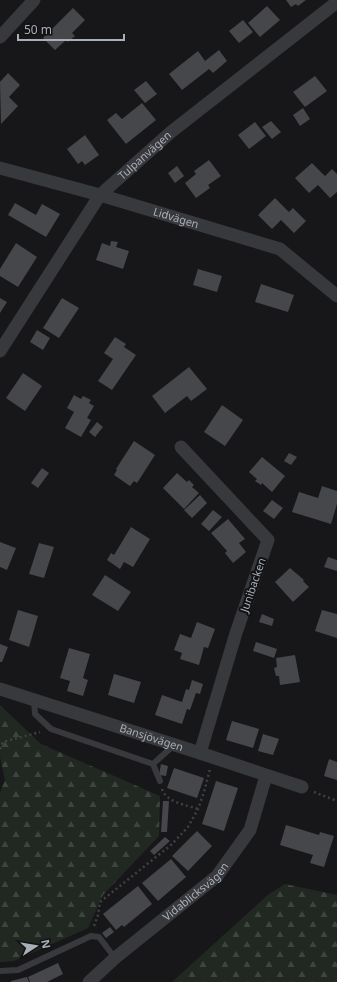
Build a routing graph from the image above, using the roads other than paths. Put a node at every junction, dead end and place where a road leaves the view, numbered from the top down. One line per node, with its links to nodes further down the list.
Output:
1 (29, 2): 3 (street)
2 (337, 2): 5 (street, Tulpanvägen)
3 (0, 37)
4 (0, 168): 5 (street, Lidvägen)
5 (100, 195): 6 (street, Lidvägen); 7 (street, Tulpanvägen)
6 (337, 296)
7 (0, 351)
8 (181, 447): 12 (street, Junibacken)
9 (0, 689): 10 (street, Bansjövägen)
10 (34, 700): 11 (street, Bansjövägen); 13 (lane)
11 (174, 744): 12 (street, Bansjövägen); 13 (lane)
12 (200, 752): 14 (street, Bansjövägen)
13 (153, 764): 15 (lane)
14 (266, 776): 16 (street, Bansjövägen); 17 (street, Vidablicksvägen)
15 (160, 781)
16 (302, 787)
17 (115, 958): 18 (lane); 19 (street, Vidablicksvägen)
18 (0, 971)
19 (88, 982)

